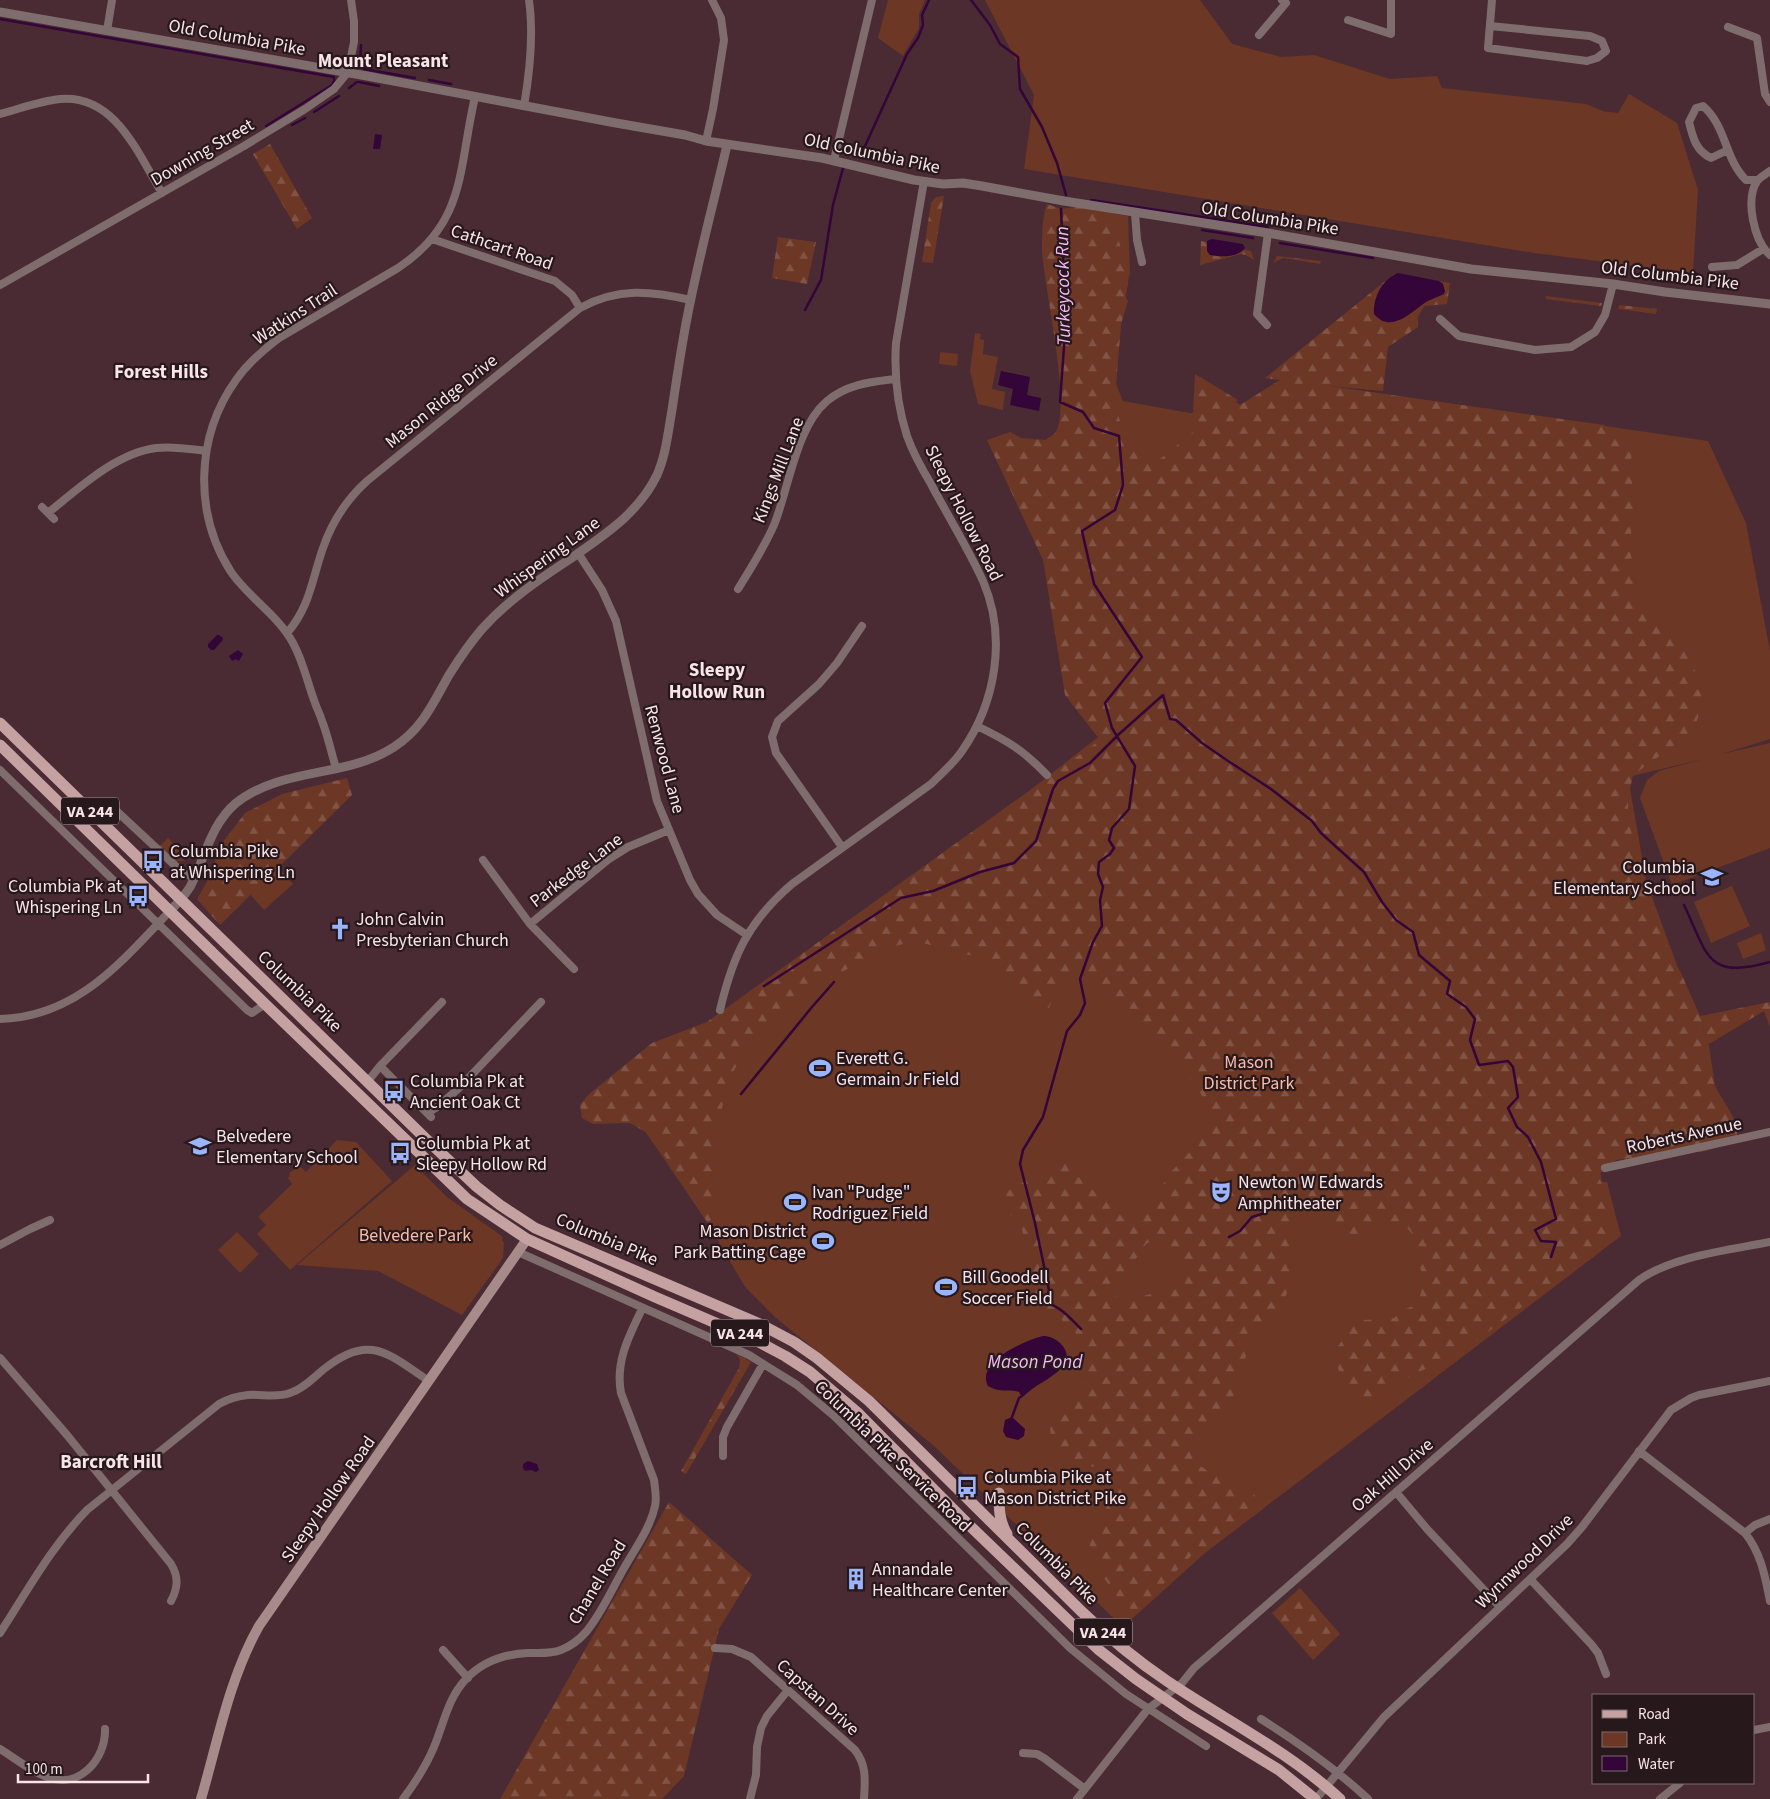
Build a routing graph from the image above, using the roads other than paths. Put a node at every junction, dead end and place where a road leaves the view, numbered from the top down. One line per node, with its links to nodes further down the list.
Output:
1 (112, 0): 13 (street)
2 (351, 0): 15 (street)
3 (528, 0): 18 (street)
4 (712, 0): 20 (street)
5 (872, 0): 23 (street)
6 (1282, 0): 14 (street)
7 (1391, 0): 10 (street)
8 (1492, 0): 11 (street)
9 (0, 12): 13 (street, Old Columbia Pike)
10 (1348, 20)
11 (1490, 26): 11 (street)
12 (1728, 27): 17 (street)
13 (107, 31): 15 (street, Old Columbia Pike)
14 (1260, 35)
15 (348, 72): 16 (street, Old Columbia Pike); 27 (street, Downing Street)
16 (475, 97): 18 (street, Old Columbia Pike); 30 (street, Watkins Trail)
17 (1770, 102)
18 (524, 106): 20 (street, Old Columbia Pike)
19 (0, 114): 27 (street)
20 (706, 142): 21 (street, Old Columbia Pike)
21 (727, 144): 23 (street, Old Columbia Pike); 37 (street, Whispering Lane)
22 (1728, 150): 22 (street); 25 (street)
23 (834, 160): 26 (street, Old Columbia Pike)
24 (1770, 171): 25 (street)
25 (1758, 180): 31 (street)
26 (924, 181): 28 (street, Old Columbia Pike); 42 (street, Sleepy Hollow Road)
27 (162, 193): 36 (street, Downing Street)
28 (1135, 212): 29 (street, Old Columbia Pike); 33 (street)
29 (1268, 233): 35 (street, Old Columbia Pike); 41 (street)
30 (432, 239): 39 (street, Cathcart Road); 43 (street, Watkins Trail)
31 (1764, 249): 32 (street); 34 (street)
32 (1770, 255)
33 (1142, 262)
34 (1712, 267)
35 (1613, 284): 38 (street, Old Columbia Pike); 40 (street)
36 (0, 285)
37 (691, 300): 39 (street, Mason Ridge Drive); 45 (street, Whispering Lane)
38 (1770, 304)
39 (580, 308): 48 (street, Mason Ridge Drive)
40 (1440, 319)
41 (1267, 325)
42 (895, 379): 46 (street, Kings Mill Lane); 50 (street, Sleepy Hollow Road)
43 (206, 451): 44 (street); 48 (street, Watkins Trail)
44 (42, 507)
45 (578, 553): 52 (street, Whispering Lane); 56 (street, Renwood Lane)
46 (738, 589)
47 (862, 626): 57 (street)
48 (287, 633): 52 (street, Watkins Trail)
49 (0, 723): 60 (main road, Columbia Pike / VA 244)
50 (977, 726): 54 (street); 57 (street, Sleepy Hollow Road)
51 (0, 745): 61 (main road, Columbia Pike / VA 244)
52 (336, 768): 59 (street, Whispering Lane)
53 (0, 770): 62 (street)
54 (1047, 775)
55 (109, 804): 59 (street)
56 (669, 830): 63 (street, Parkedge Lane); 64 (street, Renwood Lane)
57 (842, 847): 64 (street, Sleepy Hollow Road)
58 (483, 860): 63 (street)
59 (194, 878): 60 (street, Whispering Lane)
60 (181, 900): 61 (street, Whispering Lane); 72 (main road, Columbia Pike / VA 244)
61 (170, 911): 62 (street, Whispering Lane); 68 (main road, Columbia Pike / VA 244)
62 (158, 924): 68 (street); 70 (street, Whispering Lane)
63 (530, 924): 65 (street)
64 (747, 935): 69 (street)
65 (574, 969)
66 (442, 1002): 71 (street)
67 (541, 1002): 71 (street)
68 (265, 1004): 77 (main road, Columbia Pike / VA 244)
69 (720, 1010)
70 (0, 1019)
71 (380, 1066): 72 (street)
72 (368, 1081): 76 (main road, Columbia Pike / VA 244)
73 (1770, 1132): 74 (street, Roberts Avenue)
74 (1605, 1168)
75 (50, 1220): 79 (street)
76 (535, 1228): 77 (main road); 93 (main road, Columbia Pike / VA 244)
77 (527, 1239): 80 (main road, Sleepy Hollow Road); 107 (main road, Columbia Pike / VA 244)
78 (1770, 1242): 89 (street, Oak Hill Drive)
79 (0, 1245)
80 (518, 1252): 81 (street, Columbia Pike Service Road); 84 (main road, Sleepy Hollow Road)
81 (642, 1308): 83 (street, Columbia Pike Service Road); 104 (street, Chanel Road)
82 (0, 1358): 88 (street)
83 (763, 1364): 87 (street); 108 (street, Columbia Pike Service Road)
84 (429, 1381): 88 (street); 120 (main road, Sleepy Hollow Road)
85 (1770, 1381): 86 (street, Wynnwood Drive)
86 (1639, 1451): 92 (street); 94 (street, Wynnwood Drive)
87 (723, 1456)
88 (112, 1490): 95 (street); 99 (street)
89 (1396, 1492): 97 (street); 105 (street, Oak Hill Drive)
90 (999, 1493): 93 (main road)
91 (1770, 1519): 92 (street)
92 (1745, 1533): 96 (street)
93 (1013, 1544): 105 (main road, Columbia Pike / VA 244)
94 (1530, 1579): 97 (street, Wynnwood Drive); 103 (street)
95 (171, 1601)
96 (1770, 1601)
97 (1500, 1607): 116 (street, Wynnwood Drive)
98 (0, 1615): 99 (street)
99 (8, 1620): 100 (street)
100 (0, 1633)
101 (715, 1648): 106 (street, Capstan Drive)
102 (443, 1650): 104 (street)
103 (1606, 1674)
104 (468, 1678): 121 (street, Chanel Road)
105 (1177, 1688): 107 (street, Oak Hill Drive); 118 (main road, Columbia Pike / VA 244)
106 (788, 1690): 122 (street); 123 (street, Capstan Drive)
107 (1164, 1697): 108 (street, Oak Hill Drive); 125 (main road, Columbia Pike / VA 244)
108 (1148, 1709): 113 (street, Columbia Pike Service Road); 119 (street, Oak Hill Drive)
109 (1261, 1719): 116 (street)
110 (1770, 1727): 112 (street)
111 (105, 1729): 114 (street)
112 (1755, 1730)
113 (1206, 1746)
114 (0, 1749)
115 (1024, 1753): 119 (street)
116 (1338, 1772): 118 (street, Wynnwood Drive); 127 (street)
117 (1679, 1784): 128 (street)
118 (1326, 1786): 125 (street, Wynnwood Drive); 126 (main road, Columbia Pike / VA 244)
119 (1085, 1789): 124 (street, Oak Hill Drive)
120 (201, 1799)
121 (403, 1799)
122 (750, 1799)
123 (864, 1799)
124 (1077, 1799)
125 (1315, 1799)
126 (1340, 1799)
127 (1368, 1799)
128 (1660, 1799)

